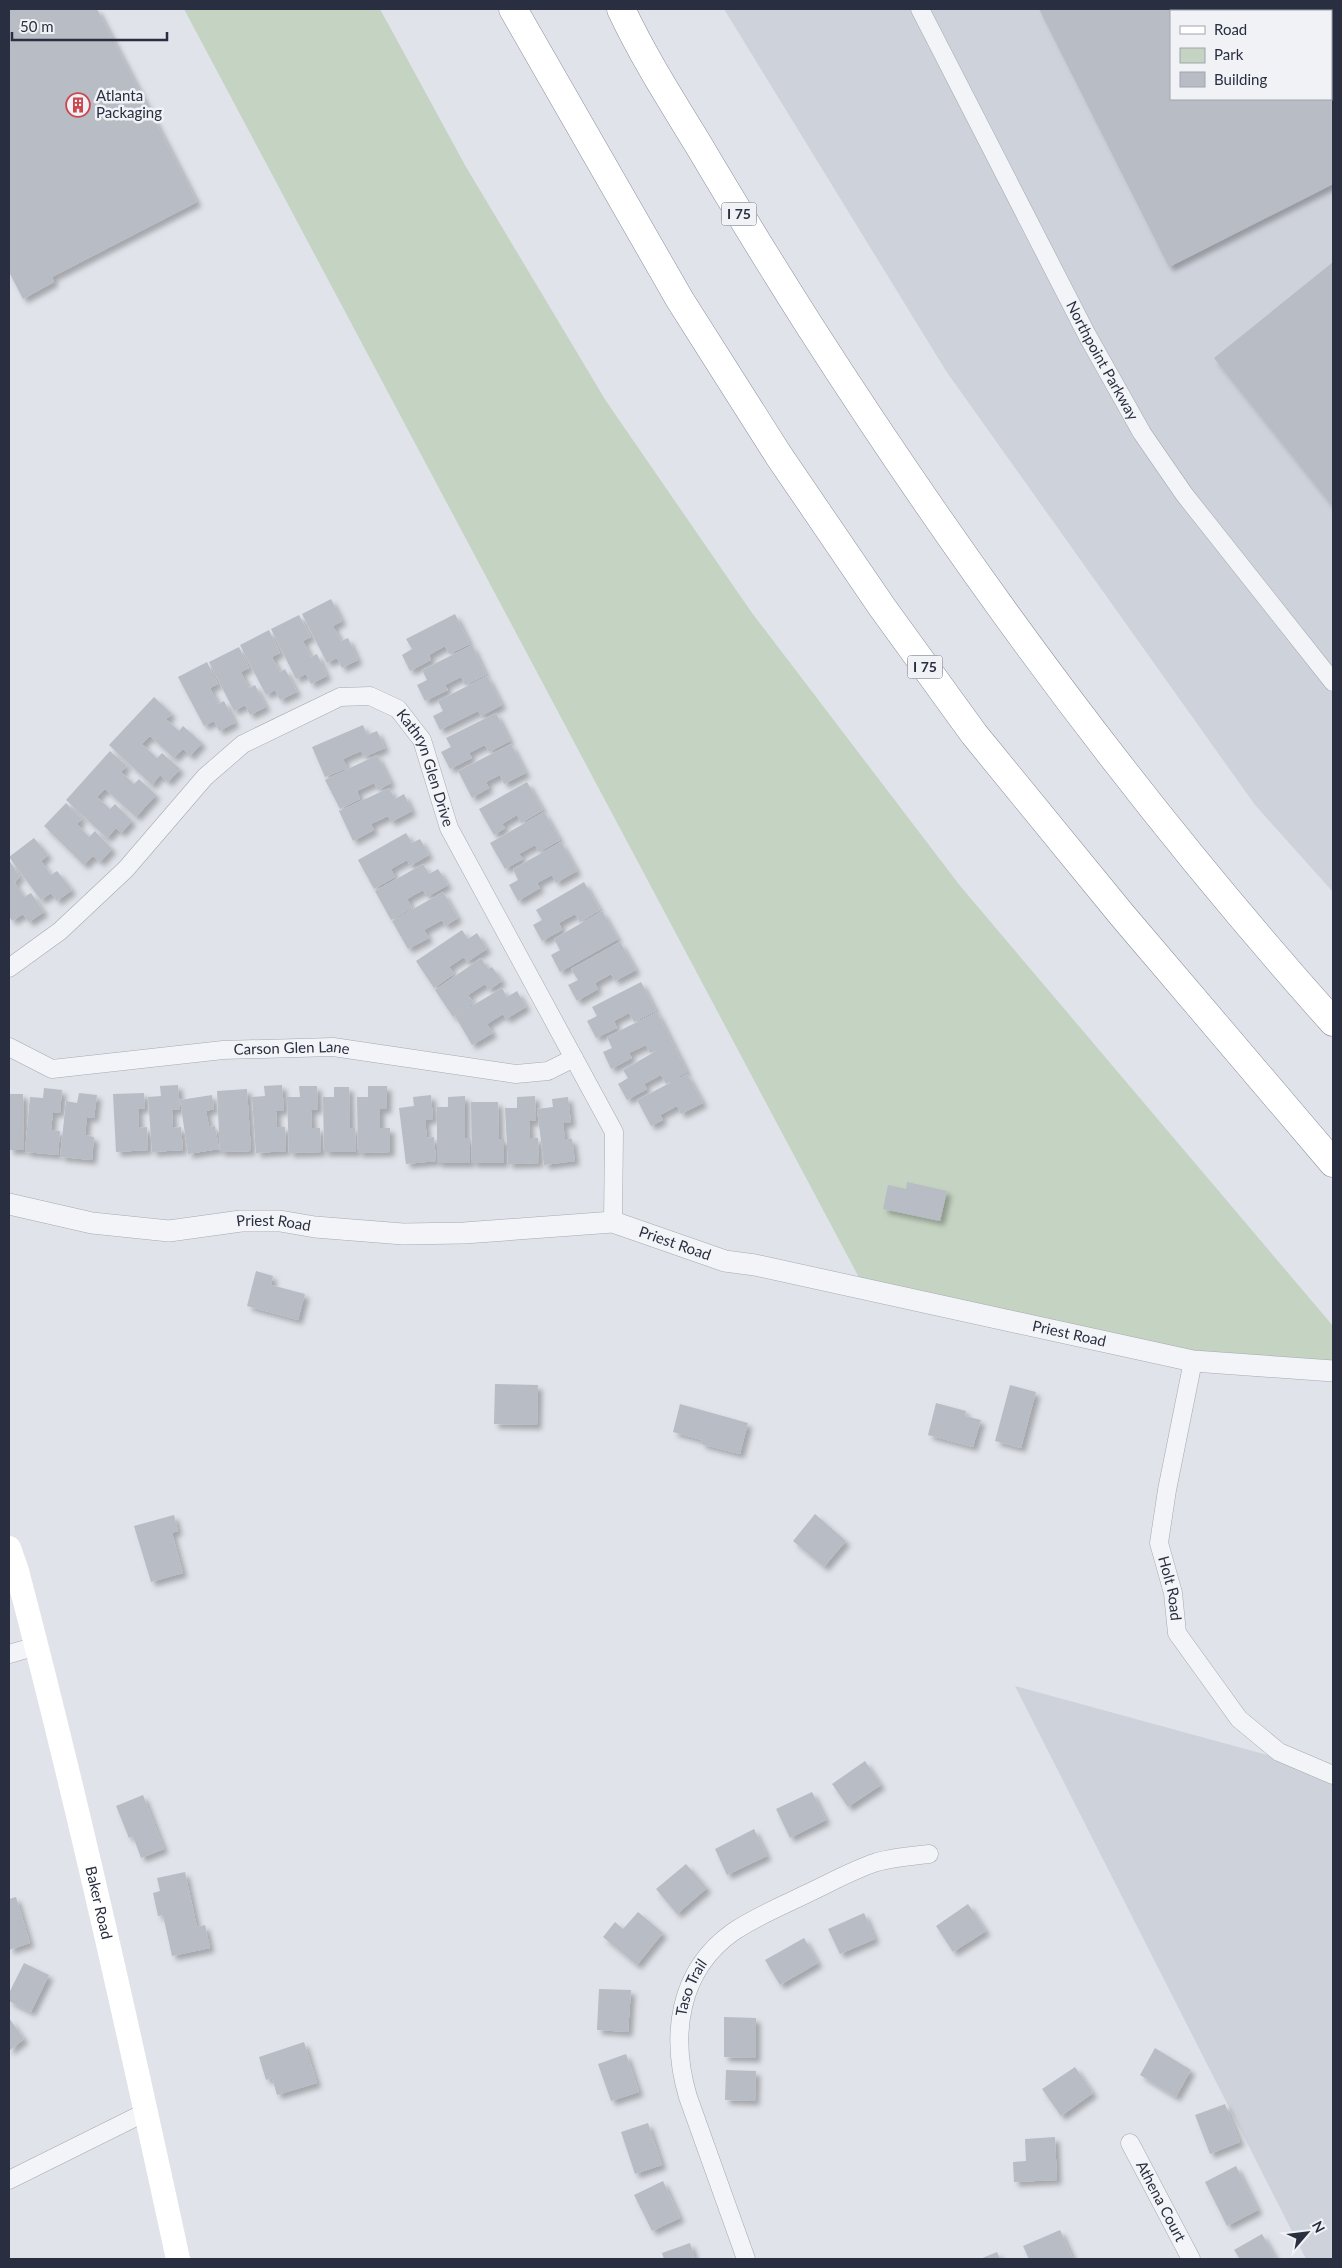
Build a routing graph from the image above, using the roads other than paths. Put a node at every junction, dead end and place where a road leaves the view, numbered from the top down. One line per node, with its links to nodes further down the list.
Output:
1 (513, 9): 5 (highway)
2 (521, 9): 5 (highway, I 75)
3 (623, 9): 8 (highway, I 75)
4 (920, 9): 6 (street, Northpoint Parkway)
5 (579, 126): 11 (highway, I 75)
6 (1333, 682)
7 (9, 968): 10 (street, Kathryn Glen Drive)
8 (1333, 1022)
9 (9, 1047): 10 (street, Carson Glen Lane)
10 (574, 1058): 13 (street, Kathryn Glen Drive)
11 (1333, 1163)
12 (9, 1204): 13 (street, Priest Road)
13 (614, 1222): 14 (street, Priest Road)
14 (1193, 1361): 15 (street, Priest Road); 19 (street, Holt Road)
15 (1333, 1371)
16 (9, 1548): 17 (main road, Baker Road)
17 (37, 1646): 18 (street); 21 (main road, Baker Road)
18 (9, 1654)
19 (1333, 1775)
20 (930, 1854): 26 (street, Taso Trail)
21 (146, 2112): 23 (street); 25 (main road, Baker Road)
22 (1130, 2143): 24 (street, Athena Court)
23 (9, 2180)
24 (1187, 2258)
25 (178, 2259)
26 (746, 2259)

